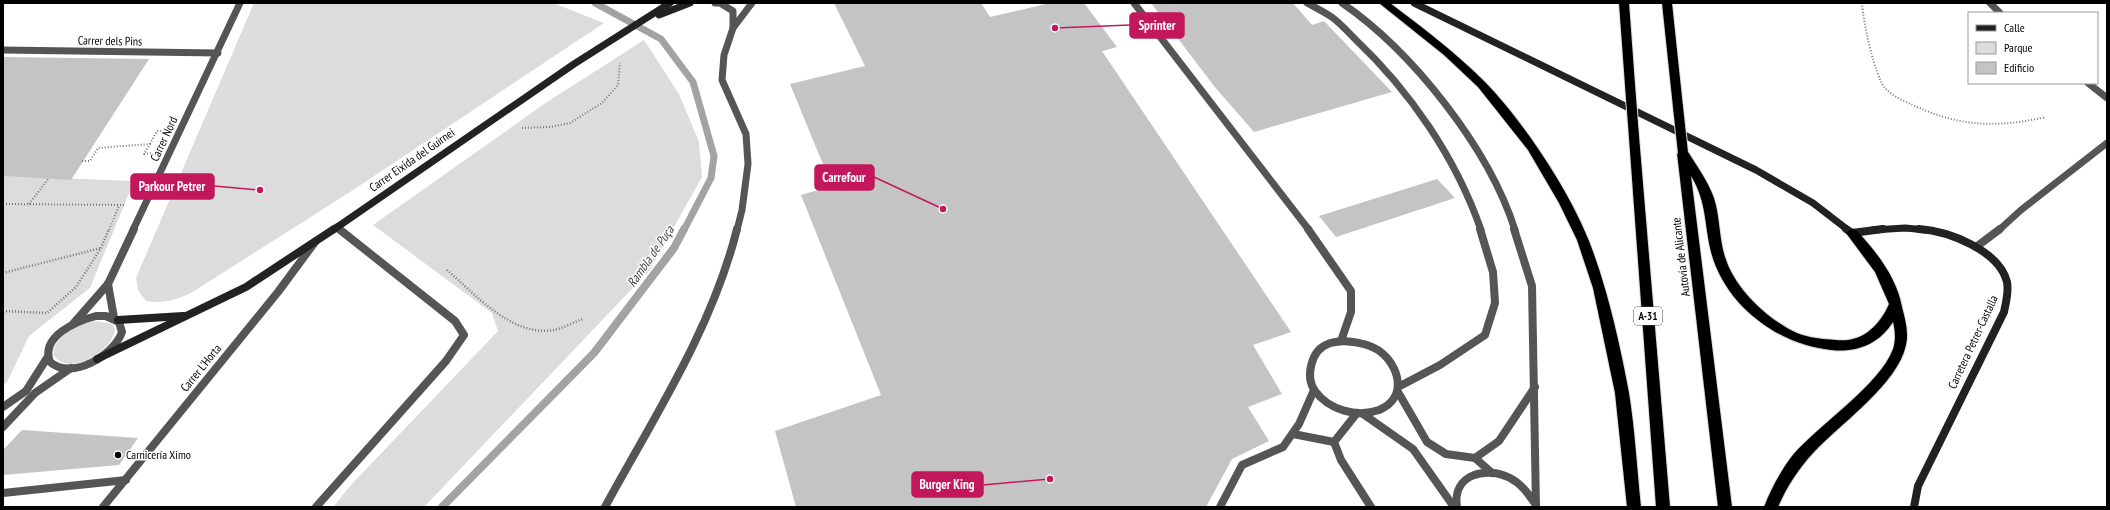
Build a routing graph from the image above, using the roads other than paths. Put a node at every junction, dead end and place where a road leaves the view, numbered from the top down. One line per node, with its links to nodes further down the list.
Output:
1 (240, 3): 18 (street, Carrer Nord)
2 (670, 3): 15 (street)
3 (690, 3): 15 (street)
4 (715, 3): 16 (street)
5 (752, 3): 16 (street)
6 (1134, 3): 32 (street)
7 (1307, 3): 37 (street)
8 (1342, 3): 36 (street)
9 (1384, 3): 57 (highway)
10 (1414, 3): 24 (street)
11 (1624, 3): 58 (highway, A-31, bridge)
12 (1667, 3): 22 (highway, Autovía de Alicante, bridge)
13 (1990, 3): 14 (street)
14 (1999, 12)
15 (647, 19): 23 (street, Carrer Eixida del Guirnei)
16 (733, 28): 52 (street)
17 (3, 50): 18 (street, Carrer dels Pins)
18 (218, 53): 27 (street, Carrer Nord)
19 (2089, 84): 20 (street)
20 (2107, 98)
21 (2107, 143): 26 (street)
22 (1683, 153): 28 (highway); 59 (highway, Autovía de Alicante)
23 (337, 227): 25 (street, Carrer Eixida del Guirnei); 51 (street)
24 (1852, 233): 26 (street, Carretera Petrer-Castalla); 28 (highway)
25 (316, 242): 29 (street, Carrer Eixida del Guirnei); 47 (street, Carrer L'Horta)
26 (1976, 247): 61 (street, Carretera Petrer-Castalla)
27 (108, 284): 30 (street); 31 (street, Carrer Nord)
28 (1896, 303): 60 (highway)
29 (187, 315): 30 (street, Carrer Eixida del Guirnei); 34 (street, Carrer Eixida del Guirnei)
30 (116, 319): 31 (street); 34 (street)
31 (73, 324): 33 (street)
32 (1341, 341): 37 (street); 38 (street)
33 (47, 358): 35 (street); 39 (street)
34 (96, 359): 35 (street)
35 (71, 368): 41 (street)
36 (1535, 387): 44 (street); 49 (street)
37 (1399, 389): 40 (street); 44 (street)
38 (1314, 390): 40 (street); 42 (street)
39 (3, 407)
40 (1360, 414): 43 (street); 55 (street)
41 (3, 426)
42 (1293, 434): 43 (street); 53 (street)
43 (1334, 442): 54 (street)
44 (1475, 458): 45 (street); 46 (street)
45 (1492, 473): 46 (street); 49 (street)
46 (1475, 474): 56 (street)
47 (126, 480): 48 (street); 50 (street, Carrer L'Horta)
48 (3, 493)
49 (1536, 506)
50 (103, 507)
51 (316, 507)
52 (605, 507)
53 (1220, 507)
54 (1371, 507)
55 (1454, 507)
56 (1457, 507)
57 (1634, 507)
58 (1664, 507)
59 (1725, 507)
60 (1771, 507)
61 (1914, 507)

